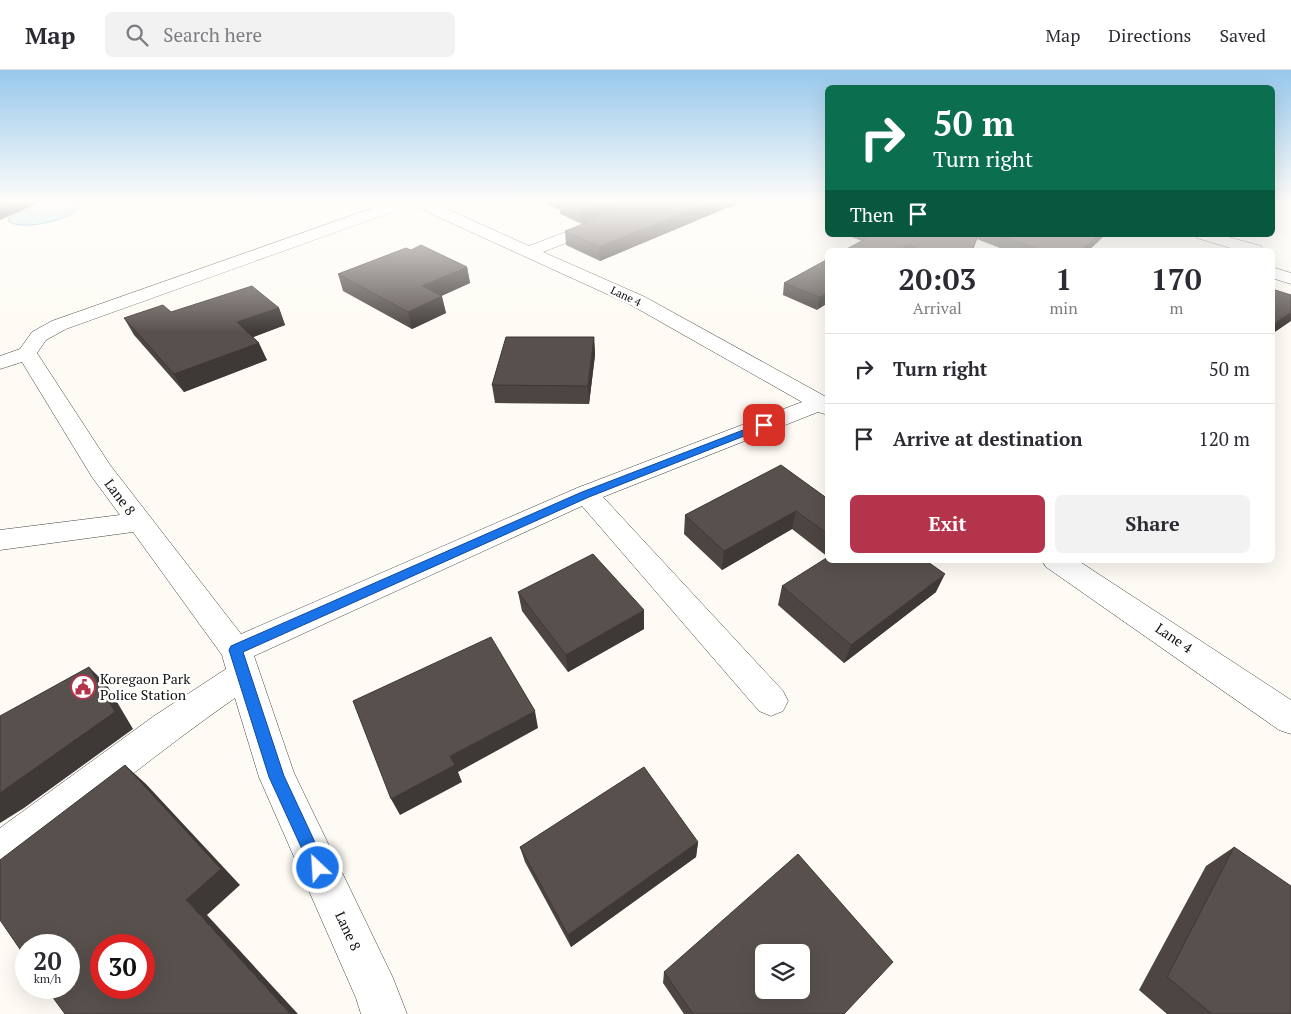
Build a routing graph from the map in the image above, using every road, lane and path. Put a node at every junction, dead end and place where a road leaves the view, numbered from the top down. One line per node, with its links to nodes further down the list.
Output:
1 (284, 245): 9 (street)
2 (512, 245): 4 (street, Lane 4)
3 (545, 245): 4 (street)
4 (527, 252): 11 (street, Lane 4)
5 (1275, 256): 6 (street)
6 (1291, 262)
7 (1275, 273): 8 (street)
8 (1291, 279)
9 (27, 353): 10 (street); 13 (street, Lane 8)
10 (0, 363)
11 (824, 406): 12 (street)
12 (586, 494): 16 (street); 17 (street)
13 (139, 522): 14 (street); 16 (street, Lane 8)
14 (0, 540)
15 (1060, 563): 18 (street, Lane 4)
16 (239, 662): 19 (street); 20 (street, Lane 8)
17 (771, 701)
18 (1291, 719)
19 (0, 852)
20 (384, 1014)

